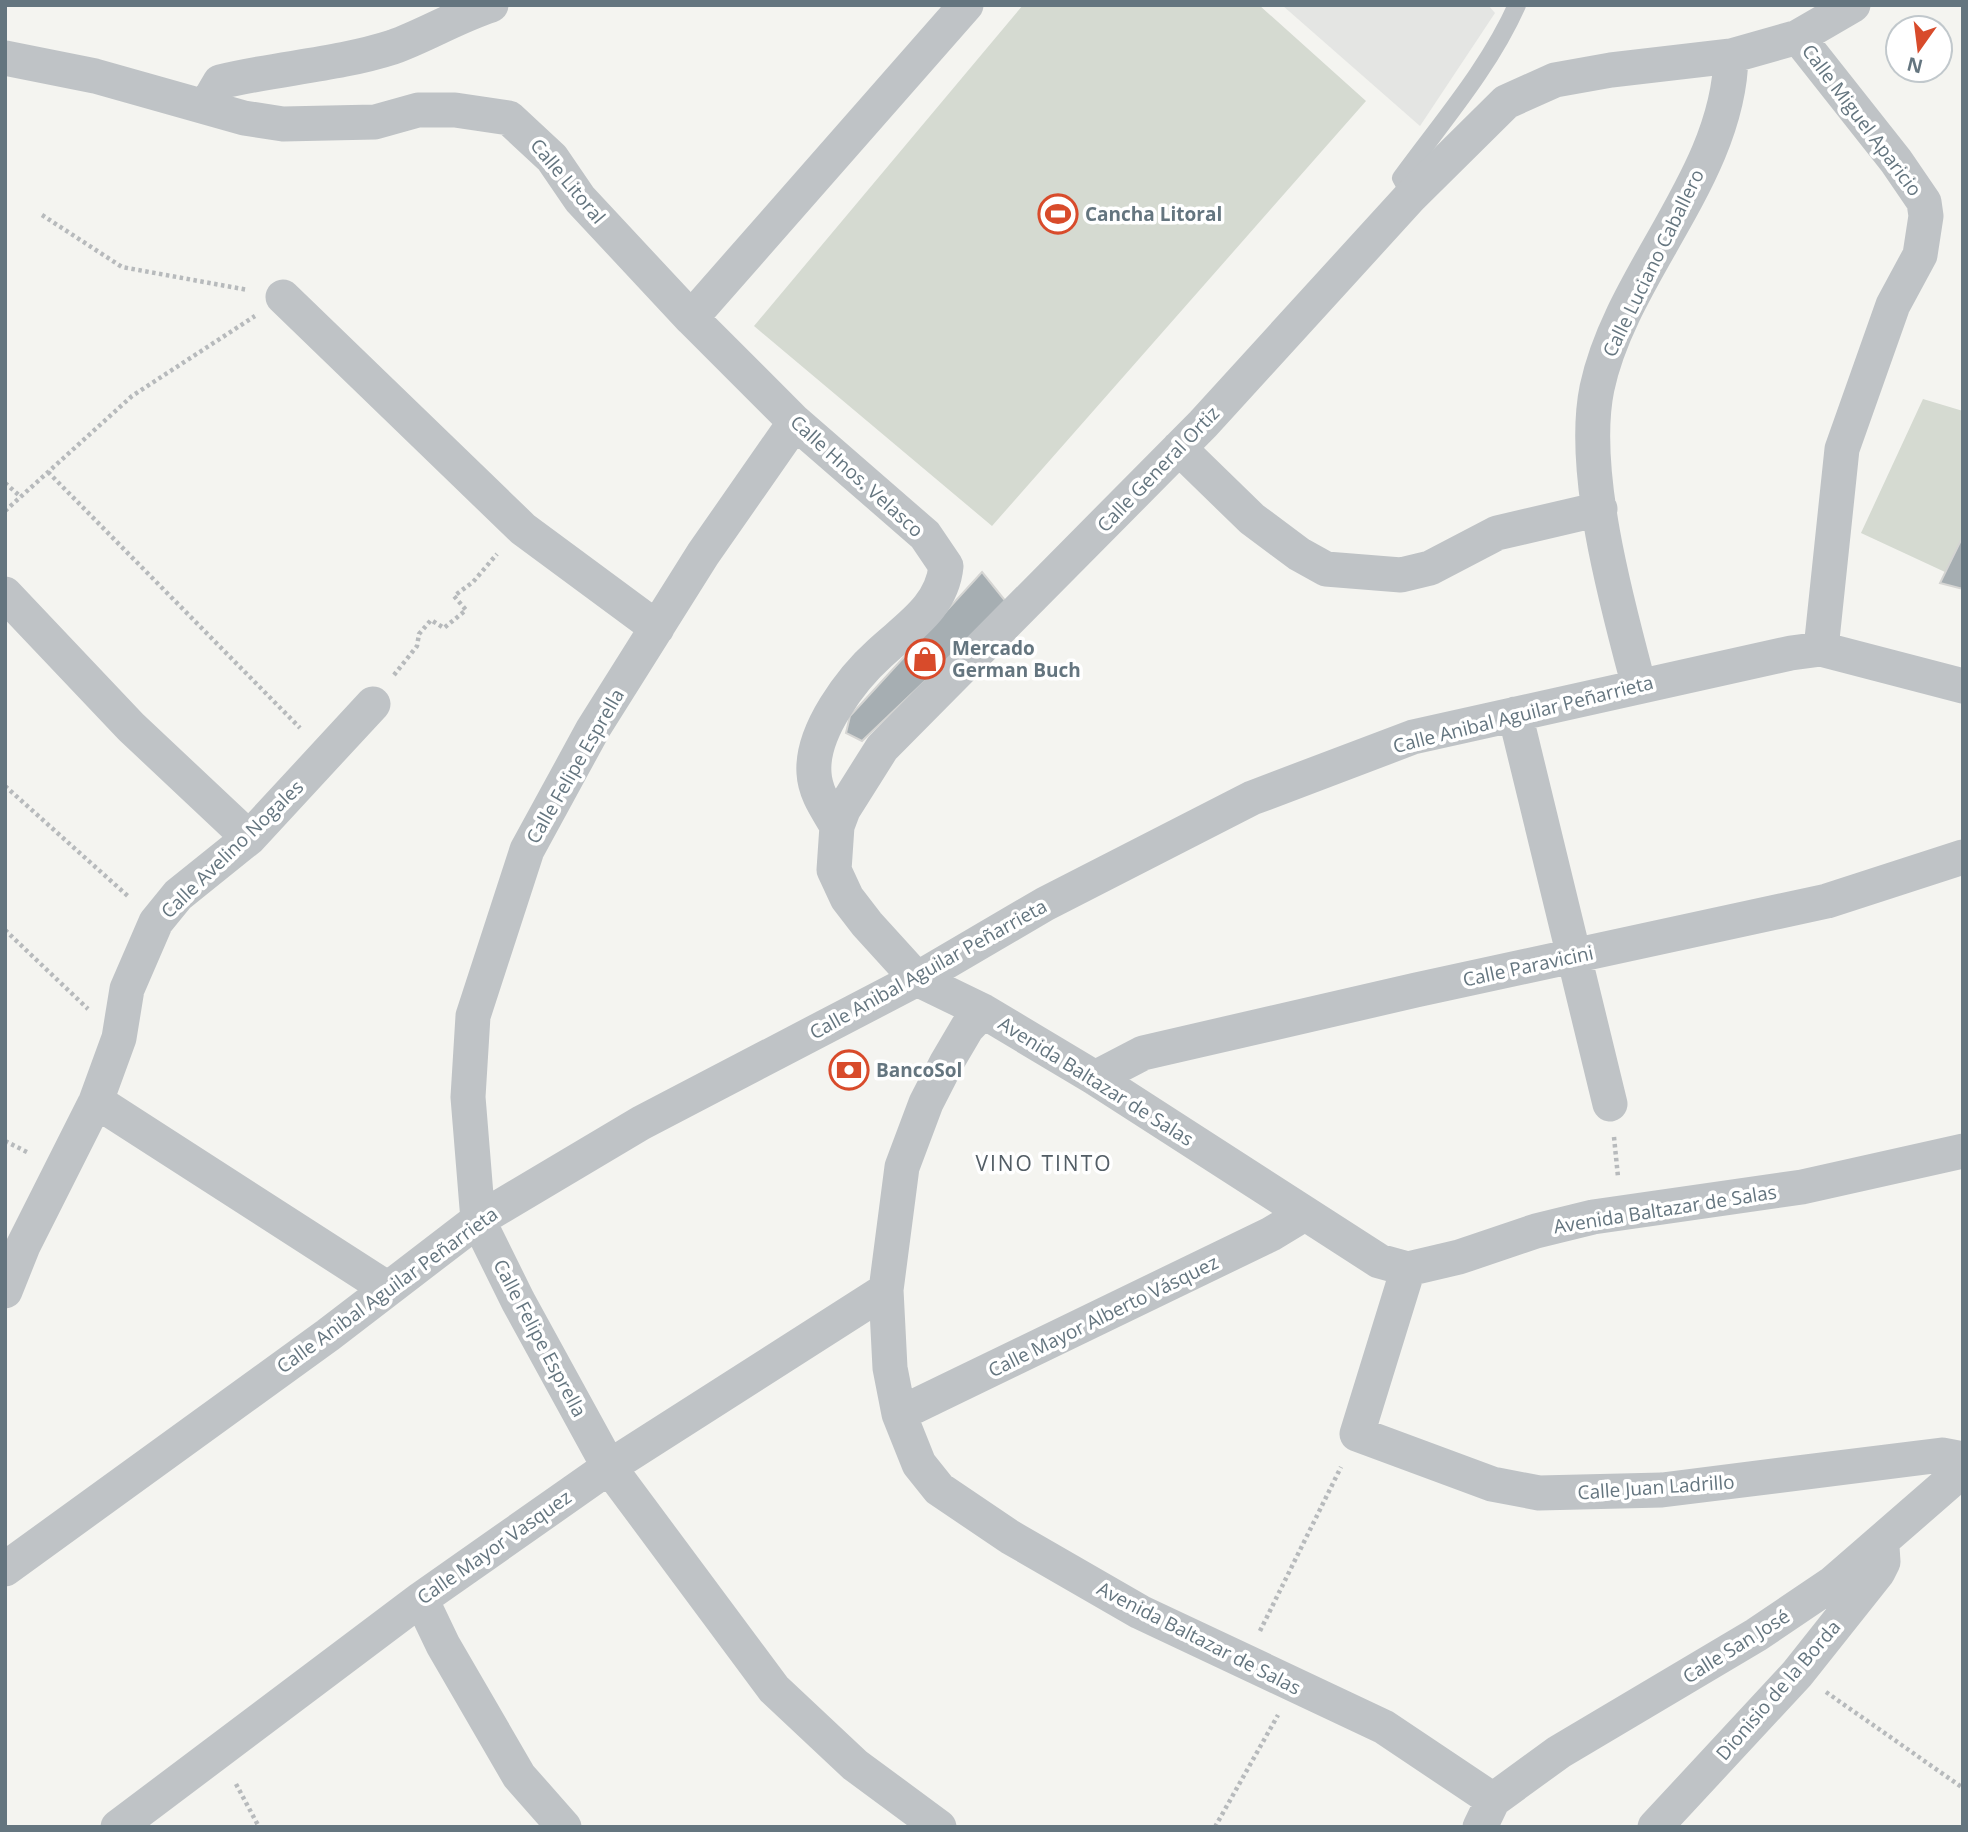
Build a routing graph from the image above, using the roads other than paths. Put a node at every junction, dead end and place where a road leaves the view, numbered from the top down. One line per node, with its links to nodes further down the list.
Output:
1 (491, 5): 8 (street)
2 (966, 5): 11 (street)
3 (1517, 5): 9 (lane)
4 (1853, 5): 5 (street)
5 (1798, 37): 6 (street); 17 (street, Calle Miguel Aparicio)
6 (1731, 56): 9 (street, Calle General Ortiz); 14 (street, Calle Luciano Caballero)
7 (5, 58): 8 (street, Calle Litoral)
8 (206, 106): 11 (street, Calle Litoral)
9 (1411, 196): 13 (street, Calle General Ortiz)
10 (283, 297): 16 (street)
11 (691, 317): 12 (street, Calle Hnos. Velasco)
12 (795, 422): 16 (street, Calle Felipe Esprella); 22 (street, Calle Hnos. Velasco)
13 (1179, 448): 14 (street); 22 (street, Calle General Ortiz)
14 (1600, 509): 18 (street, Calle Luciano Caballero)
15 (5, 594): 23 (street)
16 (657, 628): 33 (street, Calle Felipe Esprella)
17 (1821, 649): 18 (street, Calle Anibal Aguilar Peñarrieta); 19 (street, Calle Anibal Aguilar Peñarrieta)
18 (1639, 686): 21 (street, Calle Anibal Aguilar Peñarrieta)
19 (1963, 686)
20 (373, 704): 23 (street, Calle Avelino Nogales)
21 (1515, 714): 25 (street); 26 (street, Calle Anibal Aguilar Peñarrieta)
22 (837, 826): 26 (street, Calle General Ortiz)
23 (249, 838): 29 (street, Calle Avelino Nogales)
24 (1963, 857): 25 (street, Calle Paravicini)
25 (1576, 956): 28 (street, Calle Paravicini); 30 (street)
26 (916, 979): 27 (street, Calle General Ortiz); 33 (street, Calle Anibal Aguilar Peñarrieta)
27 (983, 1011): 28 (street, Avenida Baltazar de Salas); 36 (street, Avenida Baltazar de Salas)
28 (1095, 1078): 32 (street, Avenida Baltazar de Salas)
29 (96, 1101): 35 (street); 37 (street, Calle Avelino Nogales)
30 (1610, 1104)
31 (1963, 1151): 34 (street, Avenida Baltazar de Salas)
32 (1304, 1214): 34 (street, Avenida Baltazar de Salas); 38 (street, Calle Mayor Alberto Vásquez)
33 (478, 1220): 35 (street, Calle Anibal Aguilar Peñarrieta); 40 (street, Calle Felipe Esprella)
34 (1408, 1269): 39 (street, Calle Juan Ladrillo)
35 (388, 1289): 43 (street, Calle Anibal Aguilar Peñarrieta)
36 (886, 1290): 38 (street, Avenida Baltazar de Salas); 40 (street, Calle Mayor Vasquez)
37 (5, 1291)
38 (899, 1414): 45 (street, Avenida Baltazar de Salas)
39 (1963, 1459)
40 (609, 1467): 44 (street, Calle Mayor Vasquez); 48 (street, Calle Felipe Esprella)
41 (1963, 1470): 42 (street, Calle San José)
42 (1881, 1544): 45 (street, Calle San José); 49 (street, Dionisio de la Borda)
43 (5, 1569)
44 (421, 1599): 46 (street, Calle Mayor Vasquez); 47 (street)
45 (1487, 1813)
46 (118, 1827)
47 (564, 1827)
48 (939, 1827)
49 (1655, 1827)

